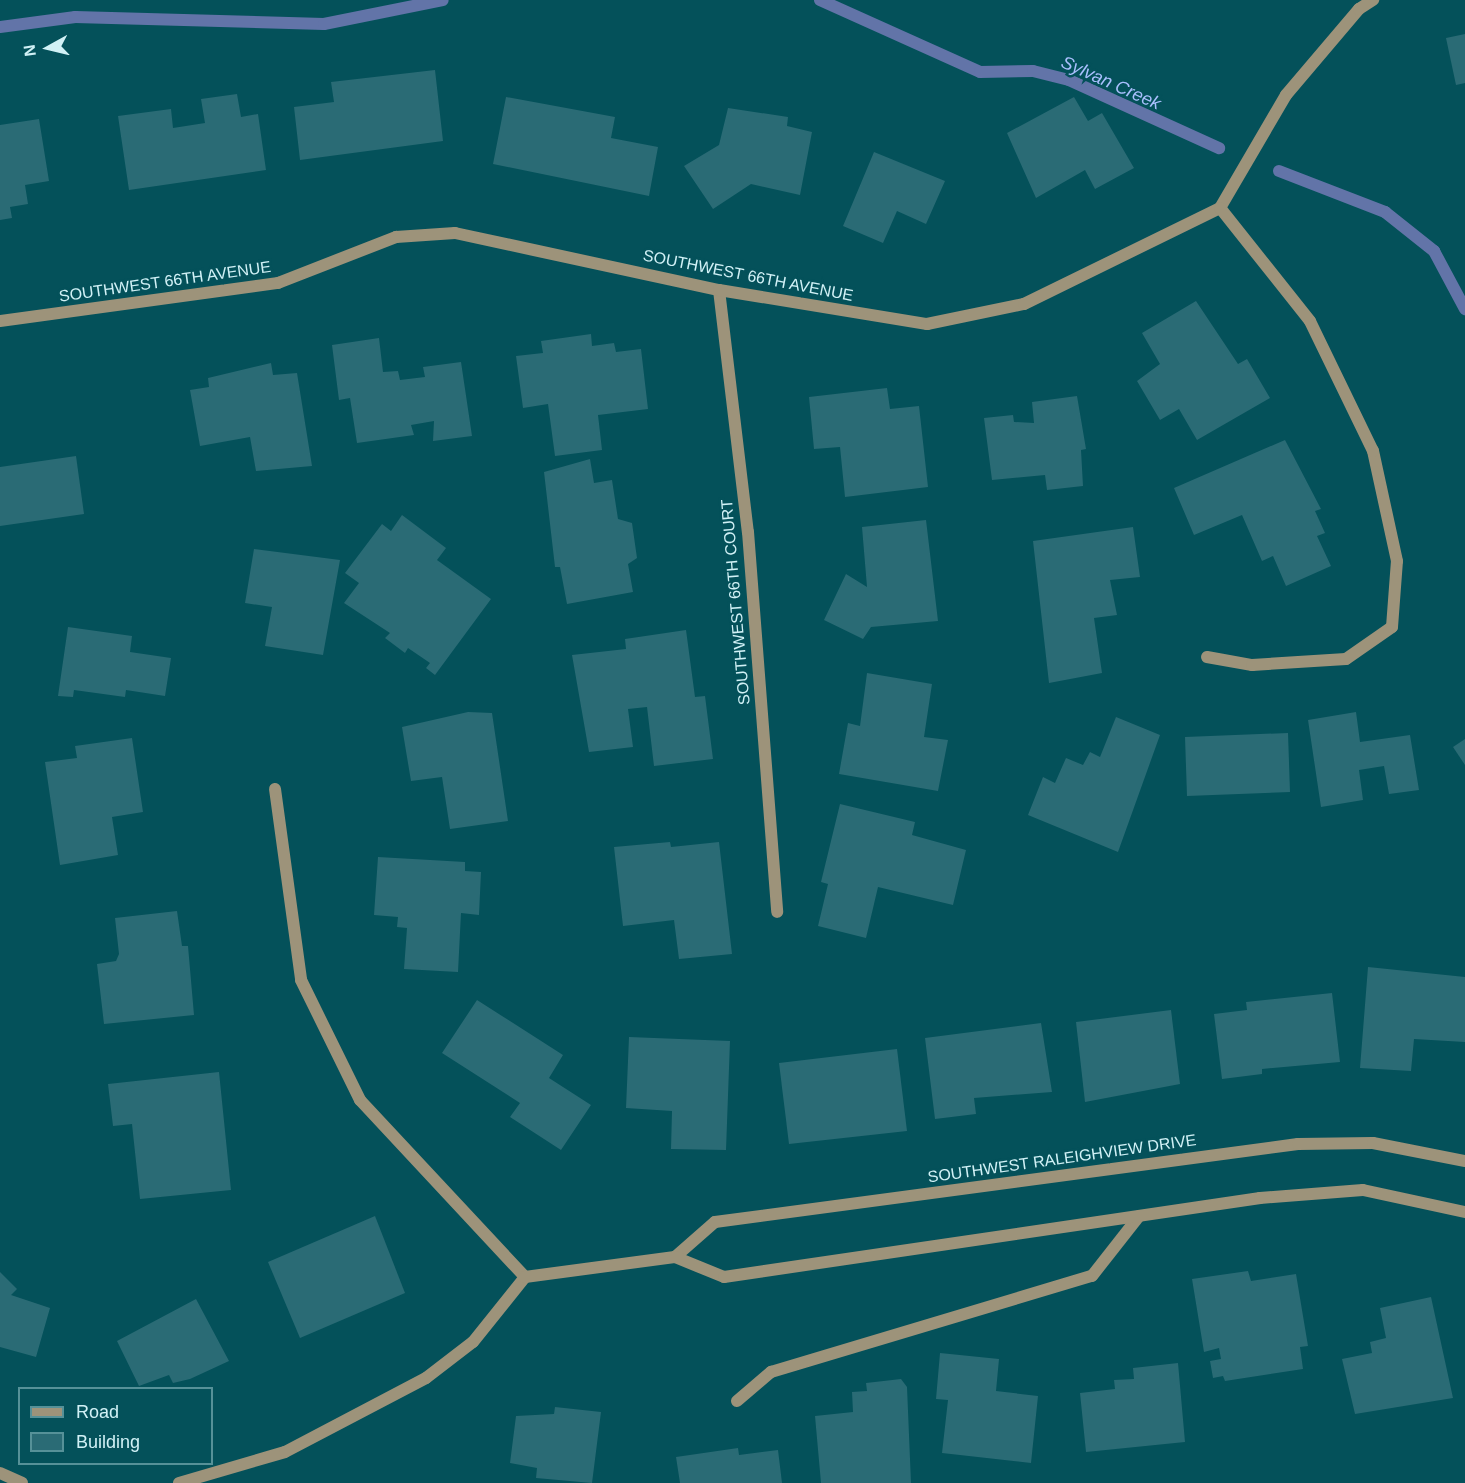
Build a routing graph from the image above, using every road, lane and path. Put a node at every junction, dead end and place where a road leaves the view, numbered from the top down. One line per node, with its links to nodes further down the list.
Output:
1 (1373, 0): 2 (street)
2 (1220, 208): 3 (street, SOUTHWEST 66TH AVENUE); 5 (street)
3 (719, 290): 4 (street, SOUTHWEST 66TH AVENUE); 7 (street, SOUTHWEST 66TH COURT)
4 (0, 321)
5 (1207, 657)
6 (275, 789): 12 (street)
7 (777, 912)
8 (1465, 1161): 11 (street, SOUTHWEST RALEIGHVIEW DRIVE)
9 (1465, 1212): 10 (street)
10 (1138, 1216): 11 (street); 13 (street)
11 (675, 1257): 12 (street)
12 (525, 1277): 16 (street)
13 (737, 1401)
14 (0, 1473): 15 (street)
15 (22, 1483)
16 (179, 1483)

